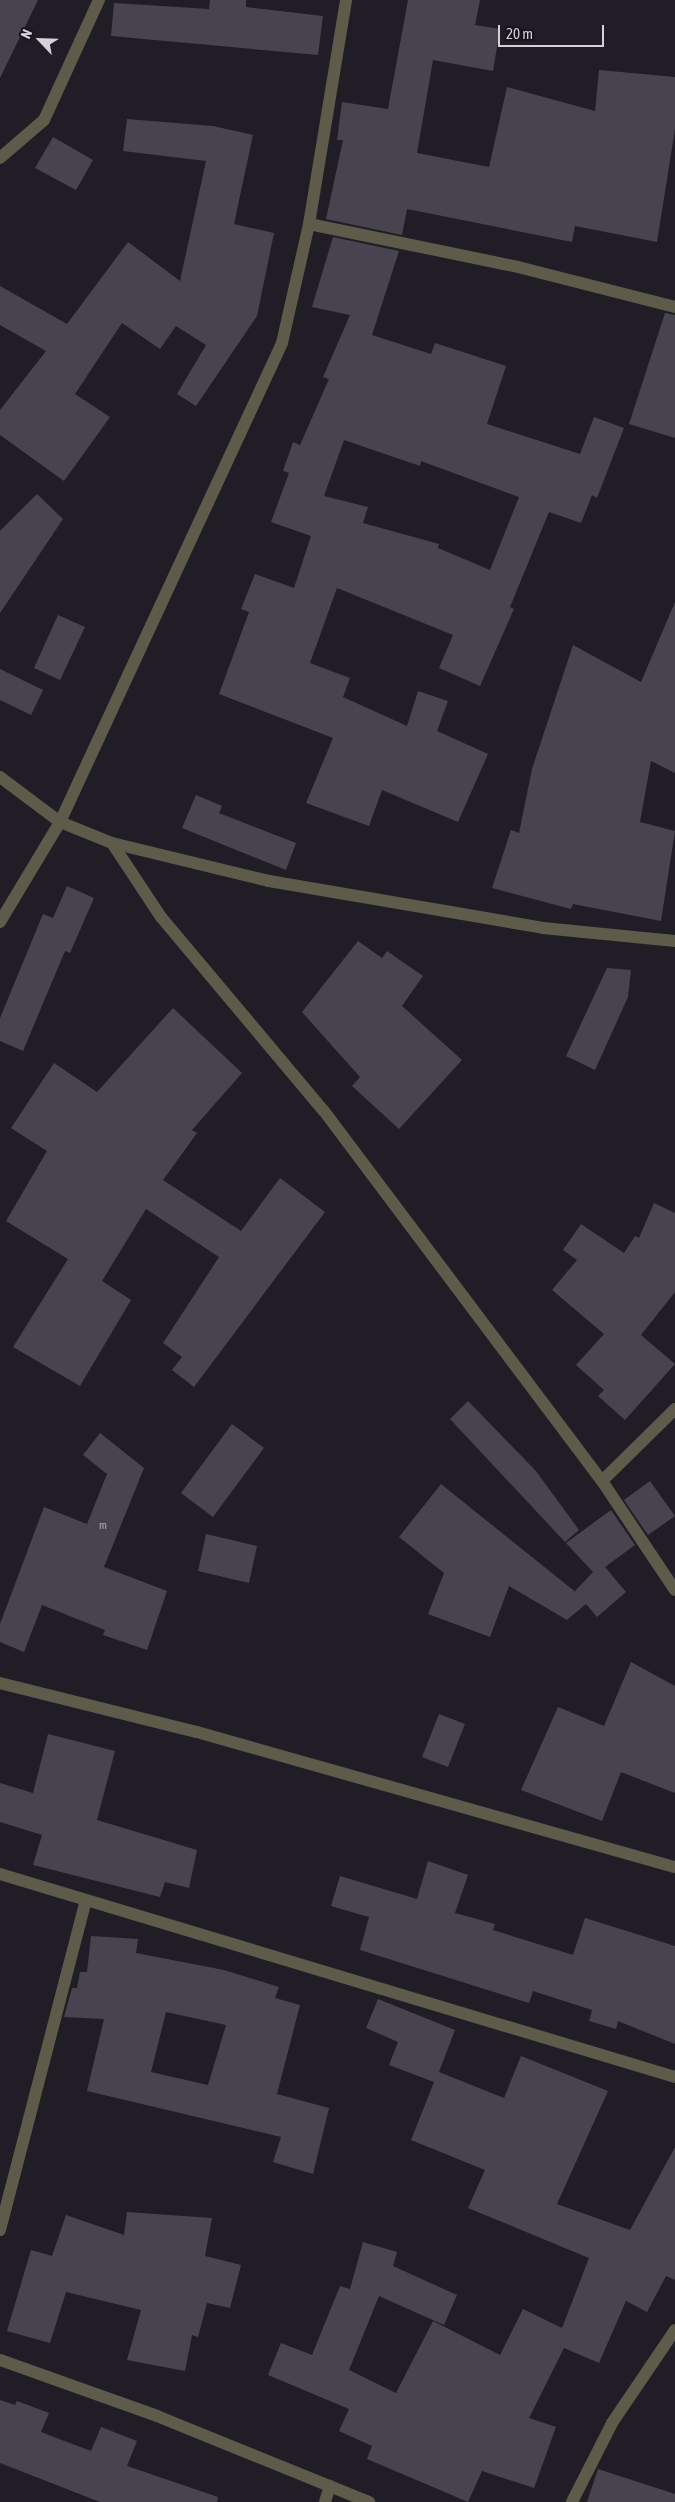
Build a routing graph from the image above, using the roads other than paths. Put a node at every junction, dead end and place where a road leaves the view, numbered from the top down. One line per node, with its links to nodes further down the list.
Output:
1 (99, 0): 3 (street)
2 (346, 0): 4 (street)
3 (0, 158)
4 (309, 224): 5 (street); 7 (street)
5 (675, 307)
6 (0, 777): 7 (street)
7 (60, 822): 8 (street); 9 (street)
8 (112, 843): 10 (street); 12 (street)
9 (0, 922)
10 (675, 940)
11 (675, 1409): 12 (street)
12 (602, 1481): 13 (street)
13 (675, 1590)
14 (0, 1683): 15 (street)
15 (675, 1867)
16 (0, 1874): 17 (street)
17 (86, 1901): 18 (street); 19 (street)
18 (675, 2077)
19 (0, 2230)
20 (675, 2330): 25 (street)
21 (0, 2360): 22 (street)
22 (330, 2486): 23 (street); 24 (street)
23 (325, 2502)
24 (369, 2502)
25 (572, 2502)

